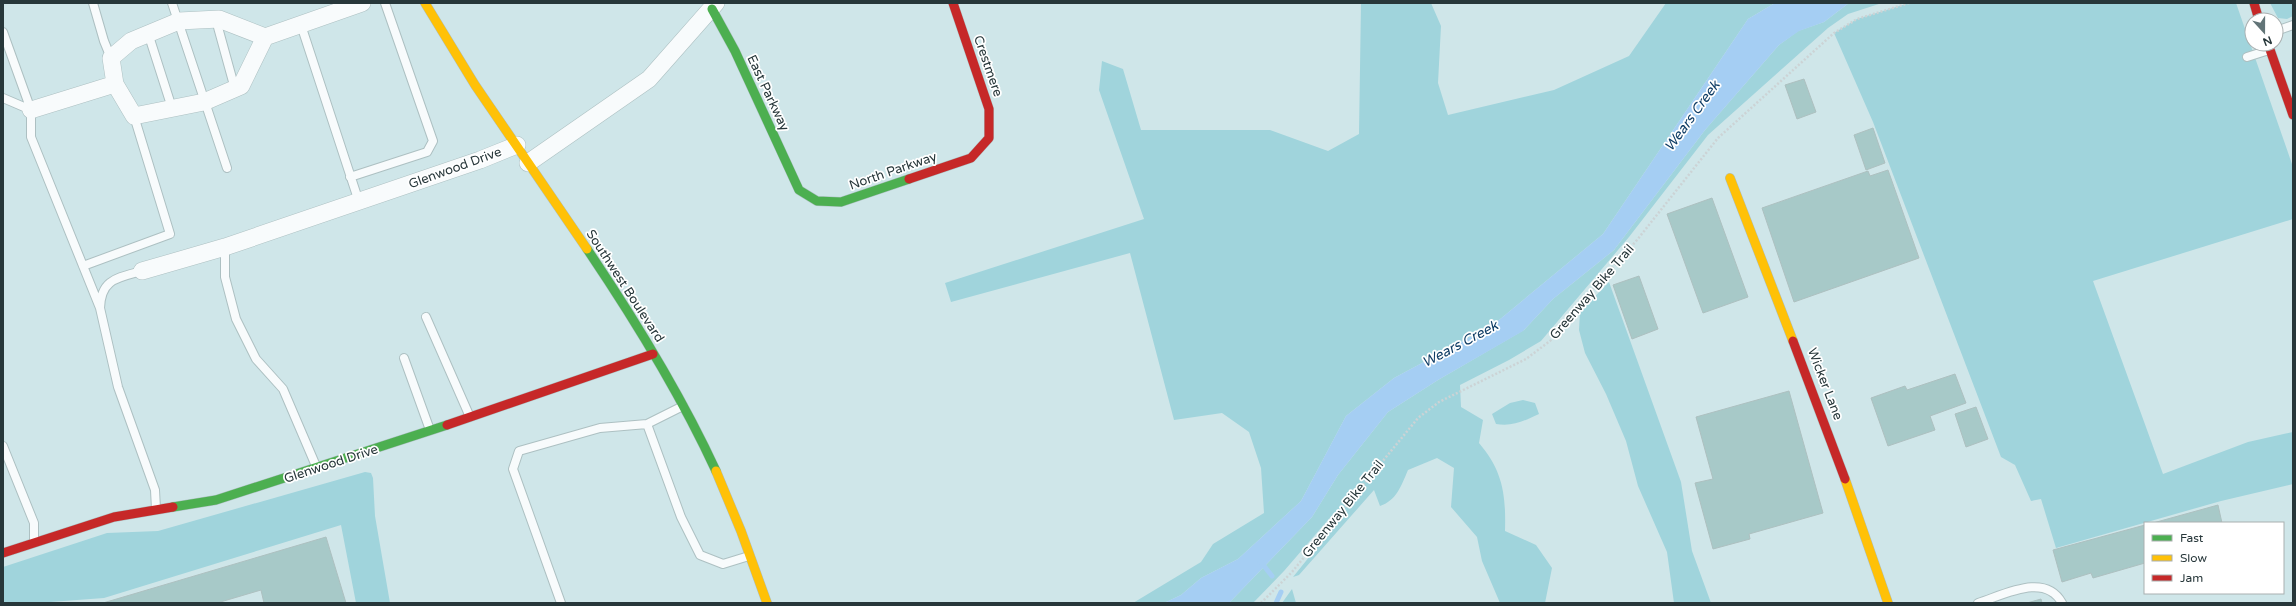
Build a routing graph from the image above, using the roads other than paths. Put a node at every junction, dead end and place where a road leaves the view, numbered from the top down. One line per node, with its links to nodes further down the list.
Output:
1 (93, 3): 17 (lane)
2 (172, 3): 9 (lane)
3 (362, 3): 10 (street)
4 (385, 3): 31 (lane)
5 (425, 3): 28 (street, Southwest Boulevard)
6 (953, 3): 27 (street, Crestmere)
7 (714, 6): 29 (street); 33 (street, East Parkway)
8 (216, 20): 9 (street); 13 (street); 19 (lane)
9 (179, 21): 12 (street); 22 (lane)
10 (301, 25): 13 (street); 31 (lane)
11 (3, 32): 24 (lane)
12 (148, 33): 17 (street); 23 (lane)
13 (265, 37): 19 (street)
14 (2258, 52): 16 (lane)
15 (2271, 52): 20 (street)
16 (2247, 57)
17 (111, 58): 18 (street)
18 (115, 84): 24 (street); 26 (street)
19 (235, 89): 22 (street)
20 (2290, 93): 25 (street)
21 (3, 98): 24 (lane)
22 (204, 102): 23 (street); 30 (lane)
23 (172, 108): 26 (street)
24 (31, 110): 36 (lane)
25 (2293, 115)
26 (134, 116): 36 (lane)
27 (989, 138): 33 (street, North Parkway)
28 (516, 145): 29 (street, Southwest Boulevard); 34 (street, Glenwood Drive)
29 (528, 163): 40 (street, Southwest Boulevard)
30 (227, 168)
31 (350, 177): 34 (lane)
32 (1730, 178): 54 (street, Wicker Lane)
33 (799, 190)
34 (359, 202): 35 (street, Glenwood Drive)
35 (225, 247): 37 (street, Glenwood Drive); 47 (lane)
36 (83, 266): 38 (lane)
37 (142, 271): 38 (lane)
38 (100, 308): 48 (lane)
39 (426, 317): 43 (lane)
40 (653, 354): 42 (street, Southwest Boulevard); 43 (street, Glenwood Drive)
41 (404, 358): 45 (lane)
42 (683, 406): 44 (lane); 51 (street, Southwest Boulevard)
43 (470, 418): 45 (street, Glenwood Drive)
44 (647, 424): 51 (lane); 52 (lane)
45 (430, 431): 47 (street, Glenwood Drive)
46 (3, 446): 49 (lane)
47 (317, 468): 48 (street, Glenwood Drive)
48 (156, 510): 49 (street, Glenwood Drive)
49 (34, 542): 50 (street, Glenwood Drive)
50 (3, 553)
51 (751, 555): 53 (street, Southwest Boulevard)
52 (561, 603)
53 (767, 603)
54 (1888, 603)
55 (1978, 603): 56 (lane)
56 (2062, 603)

